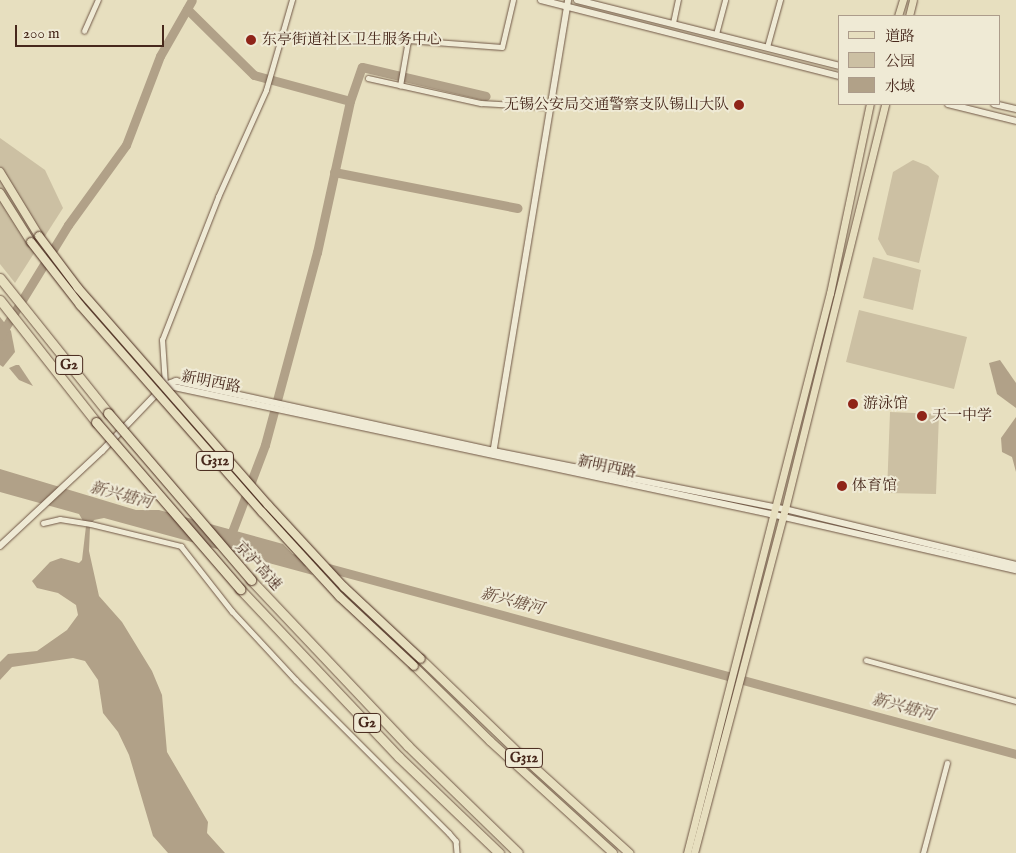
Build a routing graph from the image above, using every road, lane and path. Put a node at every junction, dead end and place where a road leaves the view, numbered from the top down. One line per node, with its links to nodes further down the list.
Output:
1 (98, 0): 15 (street)
2 (292, 0): 33 (street)
3 (513, 0): 21 (street)
4 (541, 0): 11 (main road)
5 (577, 0): 14 (main road)
6 (678, 0): 14 (street)
7 (725, 0): 16 (street)
8 (780, 0): 17 (street)
9 (903, 0): 12 (main road)
10 (913, 0): 13 (main road)
11 (568, 3): 19 (main road); 26 (street)
12 (898, 15)
13 (909, 15)
14 (673, 23): 16 (main road)
15 (84, 30)
16 (716, 34): 17 (main road)
17 (767, 47): 18 (main road)
18 (838, 65)
19 (838, 75)
20 (368, 78): 21 (street)
21 (400, 85): 26 (street)
22 (870, 105): 35 (main road)
23 (886, 105): 36 (main road)
24 (952, 105): 28 (main road)
25 (998, 105): 27 (main road)
26 (551, 107): 34 (street)
27 (1016, 109)
28 (1016, 121)
29 (0, 172): 48 (highway, G312, bridge)
30 (0, 193): 47 (highway, G312, bridge)
31 (0, 278): 46 (highway, 京沪高速 / G2, bridge)
32 (0, 301): 45 (highway, 京沪高速 / G2, bridge)
33 (165, 385): 34 (street, 新明西路); 38 (street)
34 (493, 453): 35 (street, 新明西路)
35 (773, 510): 36 (street, 新明西路); 49 (main road)
36 (784, 513): 39 (street, 新明西路); 40 (street, 新明西路); 50 (main road)
37 (43, 524): 44 (street)
38 (0, 546)
39 (1016, 565)
40 (1016, 570)
41 (866, 660): 42 (street)
42 (1016, 700)
43 (947, 763): 51 (street)
44 (457, 853)
45 (499, 853)
46 (518, 853)
47 (613, 853)
48 (630, 853)
49 (687, 853)
50 (694, 853)
51 (923, 853)

